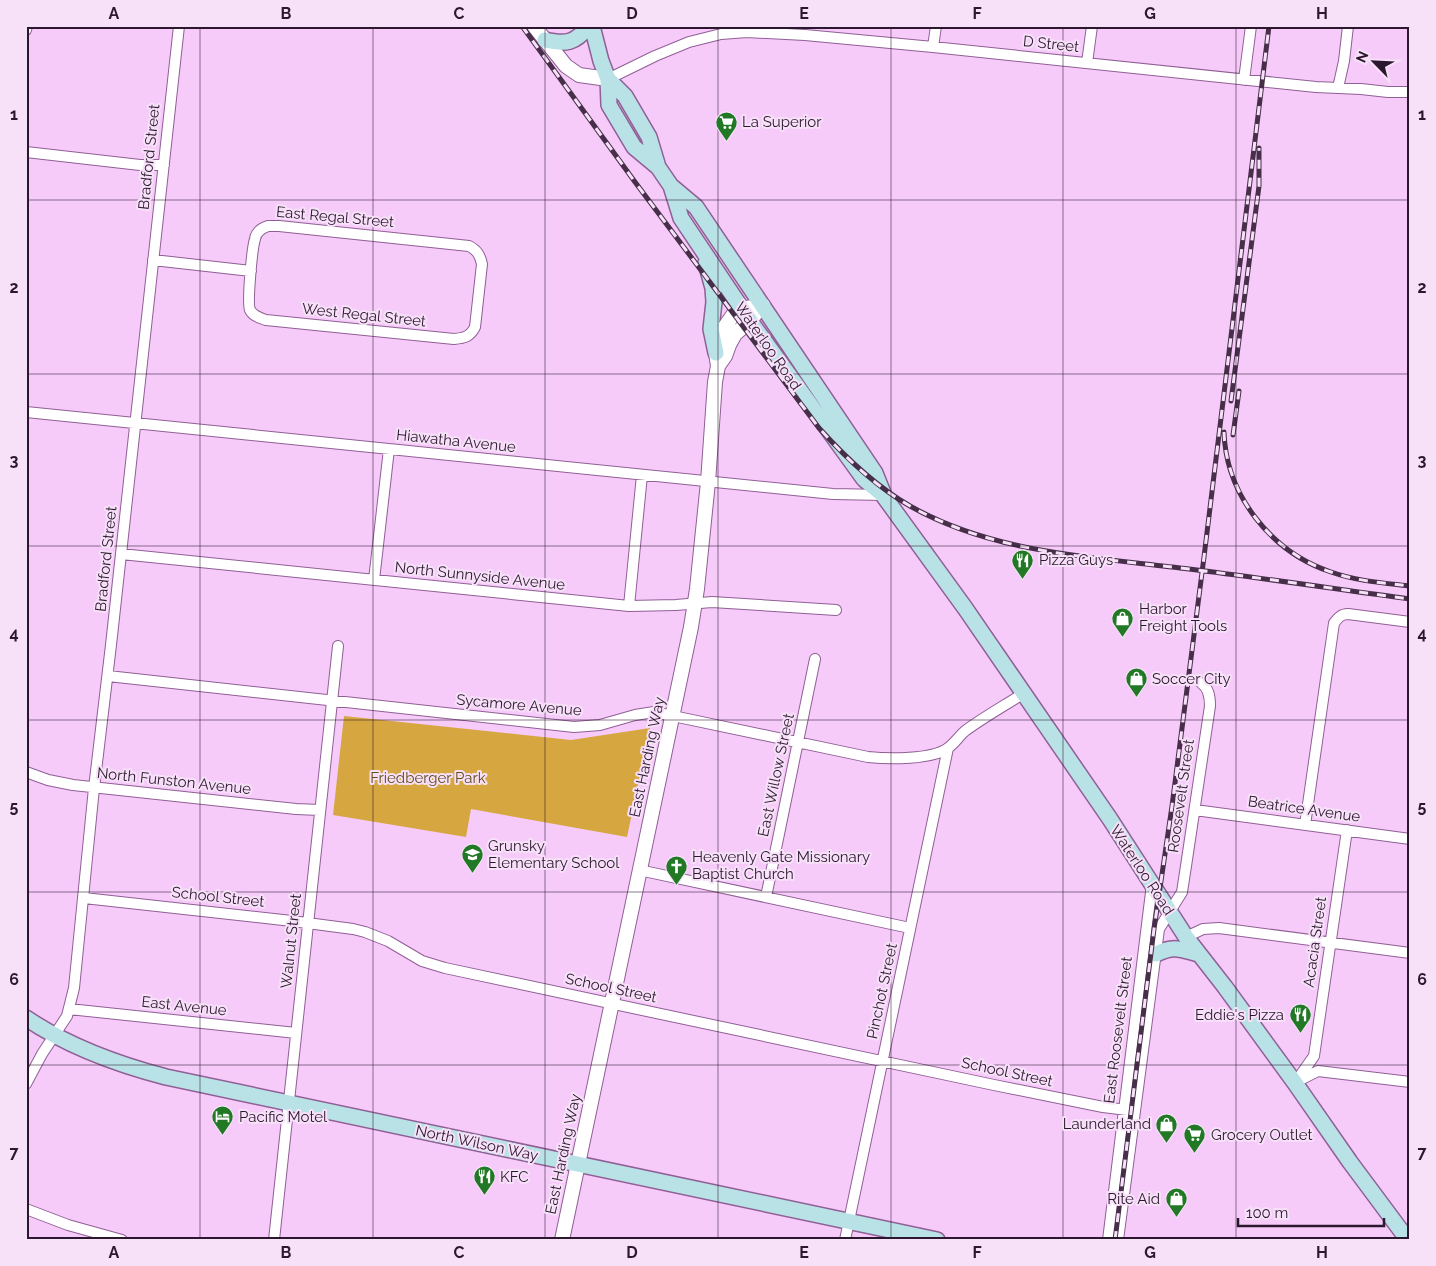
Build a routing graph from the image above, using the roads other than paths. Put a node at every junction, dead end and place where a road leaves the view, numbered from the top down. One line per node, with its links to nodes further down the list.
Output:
1 (27, 26): 9 (street)
2 (179, 26): 18 (street, Bradford Street)
3 (534, 26): 10 (street)
4 (590, 26): 10 (main road); 13 (main road, Waterloo Road)
5 (936, 26): 11 (street)
6 (1092, 26): 12 (street)
7 (1251, 26): 14 (street)
8 (1348, 26): 15 (street)
9 (26, 30)
10 (545, 40): 13 (street)
11 (933, 48): 12 (street, D Street); 13 (street, D Street)
12 (1087, 63): 14 (street, D Street)
13 (608, 79): 19 (main road, Waterloo Road)
14 (1244, 80): 15 (street, D Street)
15 (1338, 88): 16 (street, D Street)
16 (1410, 92)
17 (26, 152): 18 (street)
18 (164, 165): 21 (street, Bradford Street)
19 (671, 186): 20 (main road, Waterloo Road); 24 (main road, Waterloo Road)
20 (702, 249): 25 (main road, Waterloo Road); 26 (main road)
21 (153, 260): 22 (street); 28 (street, Bradford Street)
22 (251, 271): 23 (street, East Regal Street); 23 (street, West Regal Street)
23 (479, 290)
24 (763, 305): 25 (street); 32 (main road, Waterloo Road)
25 (746, 315): 26 (street, East Harding Way); 32 (main road, Waterloo Road)
26 (717, 359): 31 (street, East Harding Way)
27 (26, 412): 28 (street, Hiawatha Avenue)
28 (135, 423): 29 (street, Hiawatha Avenue); 33 (street, Bradford Street)
29 (389, 449): 30 (street, Hiawatha Avenue); 34 (street)
30 (642, 475): 31 (street, Hiawatha Avenue); 36 (street)
31 (708, 482): 32 (street, Hiawatha Avenue); 35 (street, East Harding Way)
32 (883, 494): 43 (main road, Waterloo Road)
33 (121, 554): 34 (street, North Sunnyside Avenue); 41 (street, Bradford Street)
34 (374, 580): 36 (street, North Sunnyside Avenue)
35 (694, 603): 36 (street, North Sunnyside Avenue); 37 (street, North Sunnyside Avenue); 45 (street, East Harding Way)
36 (629, 606)
37 (836, 610)
38 (1410, 622): 52 (street)
39 (338, 646): 44 (street, Walnut Street)
40 (816, 659): 46 (street, East Willow Street)
41 (108, 676): 44 (street, Sycamore Avenue); 49 (street, Bradford Street)
42 (1201, 683): 51 (street, Roosevelt Street)
43 (1024, 694): 47 (street, Sycamore Avenue); 56 (main road, Waterloo Road)
44 (332, 701): 45 (street, Sycamore Avenue); 50 (street, Walnut Street)
45 (673, 715): 46 (street, Sycamore Avenue); 55 (street, East Harding Way)
46 (799, 742): 47 (street, Sycamore Avenue); 57 (street, East Willow Street)
47 (948, 748): 61 (street, Pinchot Street)
48 (26, 772): 49 (street, North Funston Avenue)
49 (94, 788): 50 (street, North Funston Avenue); 58 (street, Bradford Street)
50 (320, 810): 60 (street, Walnut Street)
51 (1195, 810): 52 (street, Beatrice Avenue); 59 (street, Roosevelt Street)
52 (1305, 825): 53 (street, Beatrice Avenue)
53 (1347, 830): 54 (street, Beatrice Avenue); 63 (street, Acacia Street)
54 (1410, 839)
55 (639, 870): 57 (street); 67 (street, East Harding Way)
56 (1152, 884): 59 (main road, Waterloo Road); 77 (street, East Roosevelt Street)
57 (766, 897): 61 (street)
58 (84, 898): 60 (street, School Street); 68 (street, Bradford Street)
59 (1169, 912): 62 (main road, Waterloo Road); 65 (street, East Roosevelt Street)
60 (308, 923): 67 (street, School Street); 70 (street, Walnut Street)
61 (910, 928): 72 (street, Pinchot Street)
62 (1186, 937): 63 (street); 66 (main road, Waterloo Road)
63 (1331, 942): 64 (street); 74 (street, Acacia Street)
64 (1410, 953)
65 (1156, 954): 66 (main road); 78 (street, East Roosevelt Street)
66 (1199, 954): 74 (main road, Waterloo Road)
67 (611, 1003): 72 (street, School Street); 79 (street, East Harding Way)
68 (69, 1009): 70 (street, East Avenue); 71 (street, Bradford Street)
69 (26, 1018): 71 (main road, North Wilson Way)
70 (296, 1033): 76 (street, Walnut Street)
71 (55, 1035): 75 (street, Bradford Street); 76 (main road, North Wilson Way)
72 (883, 1061): 77 (street, School Street); 81 (street, Pinchot Street)
73 (1410, 1082): 74 (street)
74 (1295, 1083): 89 (main road, Waterloo Road)
75 (26, 1084)
76 (288, 1103): 79 (main road, North Wilson Way); 83 (street, Walnut Street)
77 (1123, 1110): 78 (street, School Street); 87 (street, East Roosevelt Street)
78 (1135, 1112): 88 (street, East Roosevelt Street)
79 (578, 1164): 81 (main road, North Wilson Way); 84 (street, East Harding Way)
80 (26, 1209): 82 (street)
81 (849, 1221): 85 (street, Pinchot Street); 86 (main road, North Wilson Way)
82 (122, 1240)
83 (274, 1240)
84 (562, 1240)
85 (845, 1240)
86 (937, 1240)
87 (1108, 1240)
88 (1118, 1240)
89 (1408, 1240)

